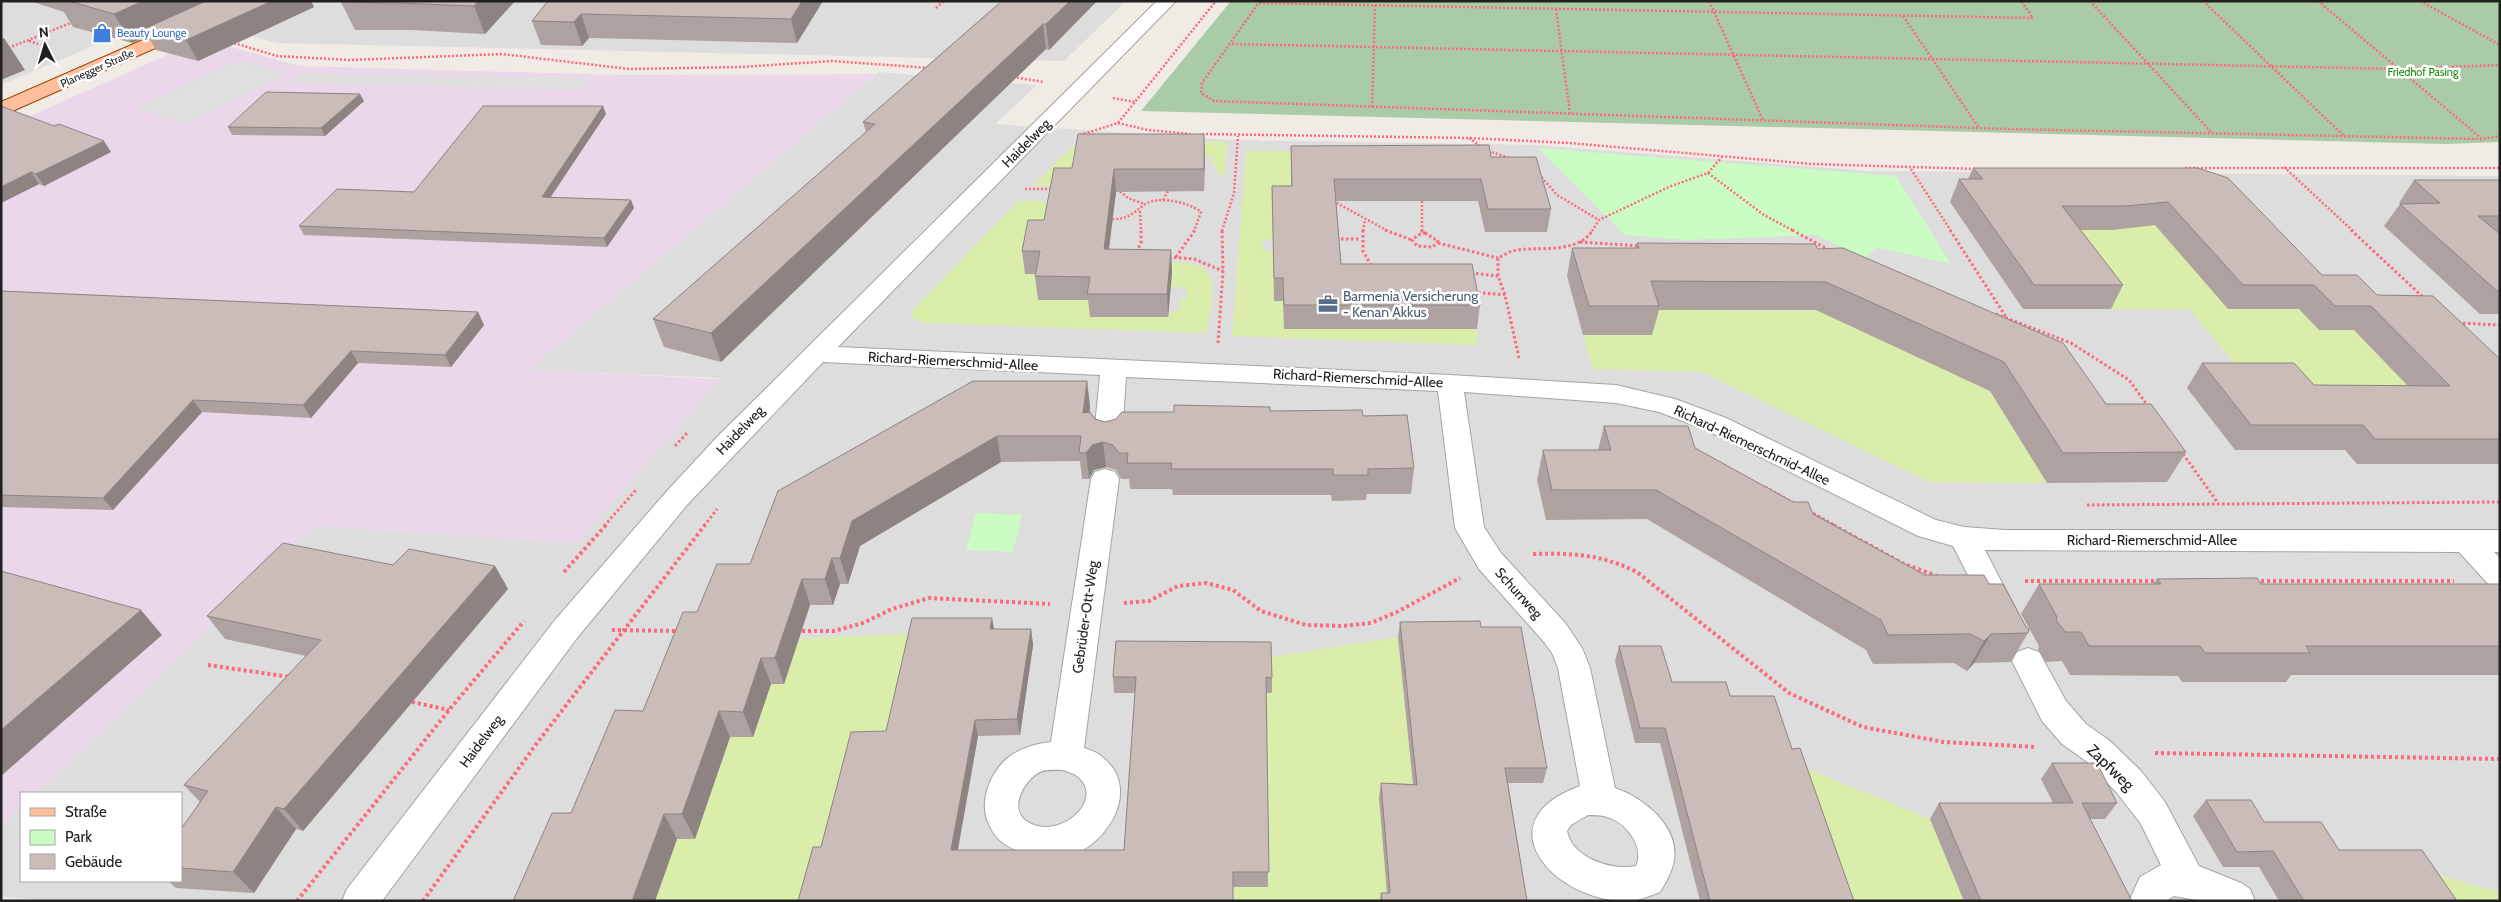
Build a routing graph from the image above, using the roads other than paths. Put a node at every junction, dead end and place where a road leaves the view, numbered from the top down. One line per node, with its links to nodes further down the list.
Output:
1 (247, 1): 3 (main road, Planegger Straße)
2 (1167, 1): 4 (street, Haidelweg)
3 (1, 110)
4 (816, 354): 5 (street, Richard-Riemerschmid-Allee); 16 (street, Haidelweg)
5 (1114, 368): 6 (street, Richard-Riemerschmid-Allee); 7 (street)
6 (1450, 383): 9 (street, Richard-Riemerschmid-Allee); 14 (street, Schurrweg)
7 (1108, 437)
8 (1105, 479): 13 (street, Gebrüder-Ott-Weg)
9 (1964, 538): 10 (street, Richard-Riemerschmid-Allee); 15 (street, Zapfweg)
10 (2466, 541): 11 (street, Richard-Riemerschmid-Allee); 12 (street)
11 (2500, 541)
12 (2500, 577)
13 (1066, 755)
14 (1600, 800)
15 (2188, 879): 17 (street); 18 (street)
16 (360, 901)
17 (2147, 901)
18 (2237, 901)

